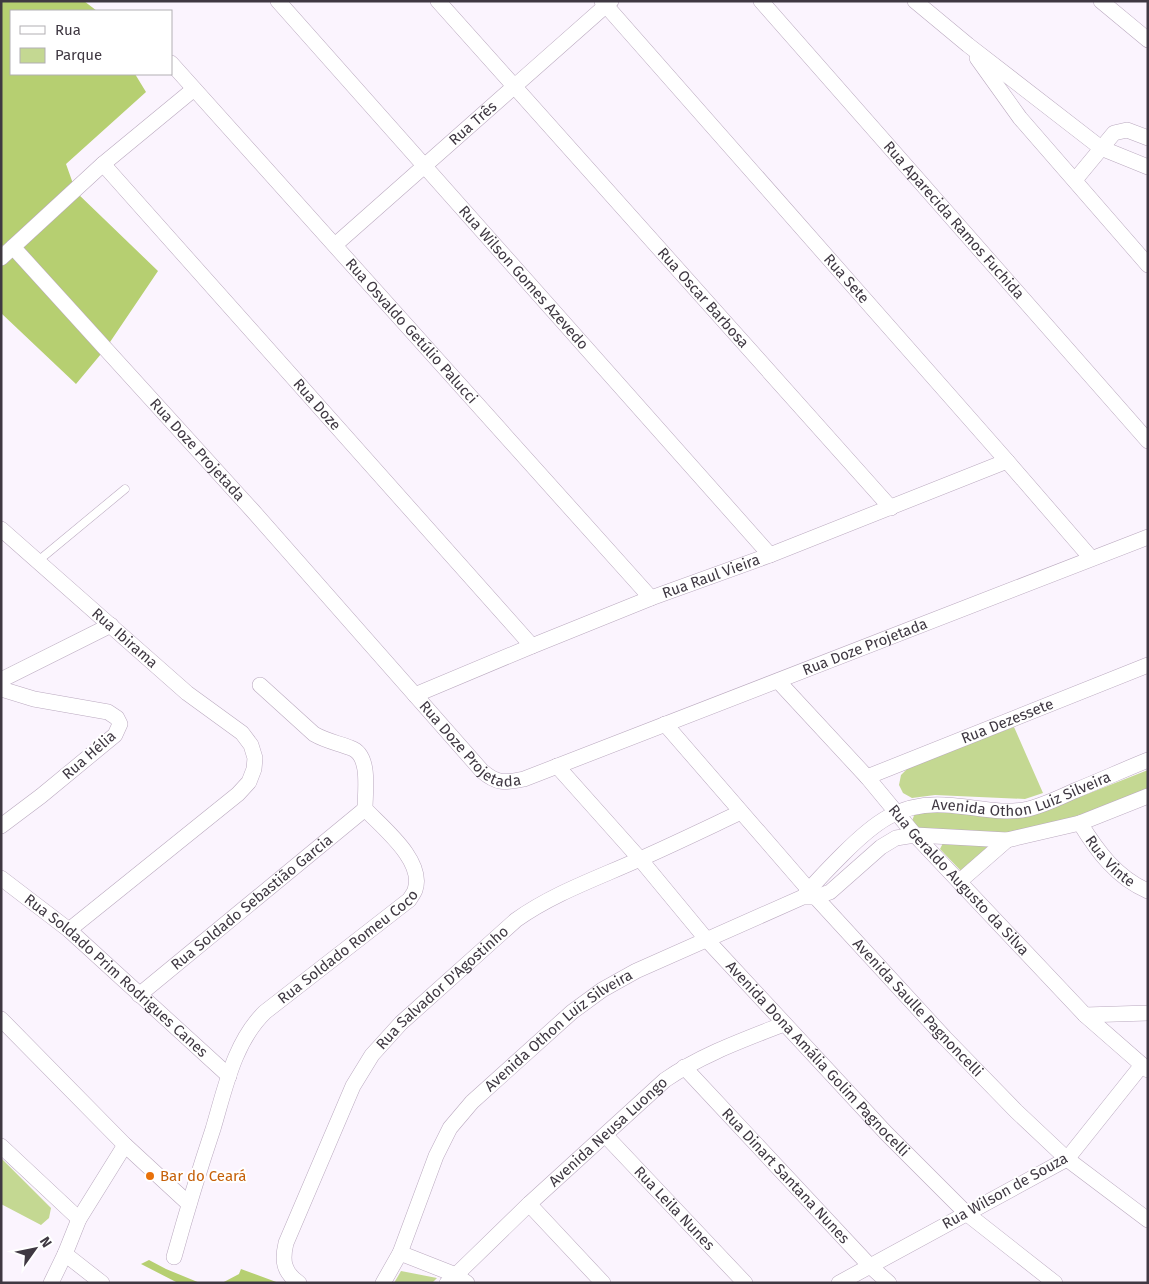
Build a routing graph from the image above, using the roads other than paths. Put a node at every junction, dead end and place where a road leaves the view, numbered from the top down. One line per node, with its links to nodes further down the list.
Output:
1 (278, 1): 15 (street, Rua Wilson Gomes Azevedo)
2 (438, 1): 10 (street, Rua Oscar Barbosa)
3 (761, 1): 22 (street, Rua Aparecida Ramos Fuchida)
4 (916, 1): 8 (street)
5 (1101, 1): 7 (street)
6 (606, 3): 10 (street, Rua Três); 23 (street, Rua Sete)
7 (1148, 40)
8 (968, 45): 13 (street); 17 (street)
9 (172, 64): 11 (street, Rua Osvaldo Getúlio Palucci)
10 (514, 87): 15 (street, Rua Três); 25 (street, Rua Oscar Barbosa)
11 (194, 89): 14 (street); 18 (street, Rua Osvaldo Getúlio Palucci)
12 (1148, 138): 13 (street)
13 (1101, 148): 16 (street); 17 (street)
14 (103, 164): 19 (street); 33 (street, Rua Doze)
15 (425, 167): 18 (street, Rua Três); 28 (street, Rua Wilson Gomes Azevedo)
16 (1148, 167)
17 (1075, 180): 21 (street)
18 (335, 245): 31 (street, Rua Osvaldo Getúlio Palucci)
19 (13, 247): 20 (street); 39 (street, Rua Doze Projetada)
20 (1, 258)
21 (1148, 265)
22 (1148, 441)
23 (1007, 462): 25 (street, Rua Raul Vieira); 29 (street, Rua Sete)
24 (125, 489): 30 (lane)
25 (892, 508): 28 (street, Rua Raul Vieira)
26 (1, 529): 30 (street, Rua Ibirama)
27 (1148, 537): 29 (street, Rua Doze Projetada)
28 (770, 555): 31 (street, Rua Raul Vieira)
29 (1091, 558): 36 (street, Rua Doze Projetada)
30 (38, 561): 32 (street, Rua Ibirama)
31 (651, 598): 33 (street, Rua Raul Vieira)
32 (111, 625): 35 (street); 57 (street, Rua Ibirama)
33 (532, 646): 39 (street, Rua Raul Vieira)
34 (1148, 665): 43 (street, Rua Dezessete)
35 (1, 680)
36 (778, 681): 40 (street, Rua Doze Projetada); 43 (street, Rua Geraldo Augusto da Silva)
37 (260, 685): 45 (street)
38 (1, 689): 49 (street, Rua Hélia)
39 (415, 695): 42 (street, Rua Doze Projetada)
40 (664, 724): 42 (street, Rua Doze Projetada); 46 (street, Avenida Saulle Pagnoncelli)
41 (1148, 760): 47 (street, Avenida Othon Luiz Silveira)
42 (557, 766): 52 (street, Avenida Dona Amália Golim Pagnocelli)
43 (867, 777): 47 (street, Rua Geraldo Augusto da Silva)
44 (1148, 796): 48 (street, Avenida Othon Luiz Silveira)
45 (366, 809): 59 (street, Rua Soldado Sebastião Garcia); 66 (street, Rua Soldado Romeu Coco)
46 (741, 812): 52 (street, Rua Salvador D'Agostinho); 56 (street, Avenida Saulle Pagnoncelli)
47 (897, 812): 50 (street, Rua Geraldo Augusto da Silva); 56 (street, Avenida Othon Luiz Silveira)
48 (1080, 823): 51 (street, Avenida Othon Luiz Silveira); 55 (street, Rua Vinte)
49 (1, 826)
50 (915, 835): 51 (street, Avenida Othon Luiz Silveira); 54 (street, Rua Geraldo Augusto da Silva); 56 (street, Avenida Othon Luiz Silveira)
51 (1007, 840): 54 (street)
52 (640, 859): 58 (street, Avenida Dona Amália Golim Pagnocelli); 83 (street, Rua Salvador D'Agostinho)
53 (1, 878): 57 (street, Rua Soldado Prim Rodrigues Canes)
54 (960, 881): 61 (street, Rua Geraldo Augusto da Silva)
55 (1148, 891)
56 (810, 895): 58 (street, Avenida Othon Luiz Silveira); 70 (street, Avenida Saulle Pagnoncelli)
57 (69, 930): 59 (street, Rua Soldado Prim Rodrigues Canes)
58 (707, 940): 63 (street, Avenida Dona Amália Golim Pagnocelli); 76 (street, Avenida Othon Luiz Silveira)
59 (139, 995): 66 (street, Rua Soldado Prim Rodrigues Canes)
60 (1148, 1013): 61 (street)
61 (1085, 1016): 65 (street, Rua Geraldo Augusto da Silva)
62 (1, 1019): 68 (street)
63 (784, 1024): 64 (street, Avenida Neusa Luongo); 73 (street, Avenida Dona Amália Golim Pagnocelli)
64 (684, 1067): 67 (street, Avenida Neusa Luongo); 79 (street, Rua Dinart Santana Nunes)
65 (1145, 1068): 70 (street, Rua Wilson de Souza)
66 (229, 1076): 71 (street, Rua Soldado Romeu Coco)
67 (605, 1135): 72 (street, Avenida Neusa Luongo); 86 (street, Rua Leila Nunes)
68 (125, 1145): 71 (street); 74 (street)
69 (1, 1146): 74 (street)
70 (1067, 1159): 73 (street, Rua Wilson de Souza); 75 (street, Avenida Saulle Pagnoncelli)
71 (189, 1204): 78 (street, Rua Soldado Romeu Coco)
72 (529, 1204): 80 (street, Avenida Neusa Luongo); 85 (street)
73 (966, 1213): 79 (street, Rua Wilson de Souza); 89 (street, Avenida Dona Amália Golim Pagnocelli)
74 (79, 1219): 77 (street)
75 (1148, 1220)
76 (400, 1253): 80 (street); 84 (street, Avenida Othon Luiz Silveira)
77 (65, 1254): 81 (street); 82 (street)
78 (174, 1257)
79 (870, 1266): 87 (street, Rua Wilson de Souza); 88 (street, Rua Dinart Santana Nunes)
80 (457, 1280)
81 (51, 1283)
82 (102, 1283)
83 (299, 1283)
84 (383, 1283)
85 (604, 1283)
86 (745, 1283)
87 (839, 1283)
88 (889, 1283)
89 (1055, 1283)

